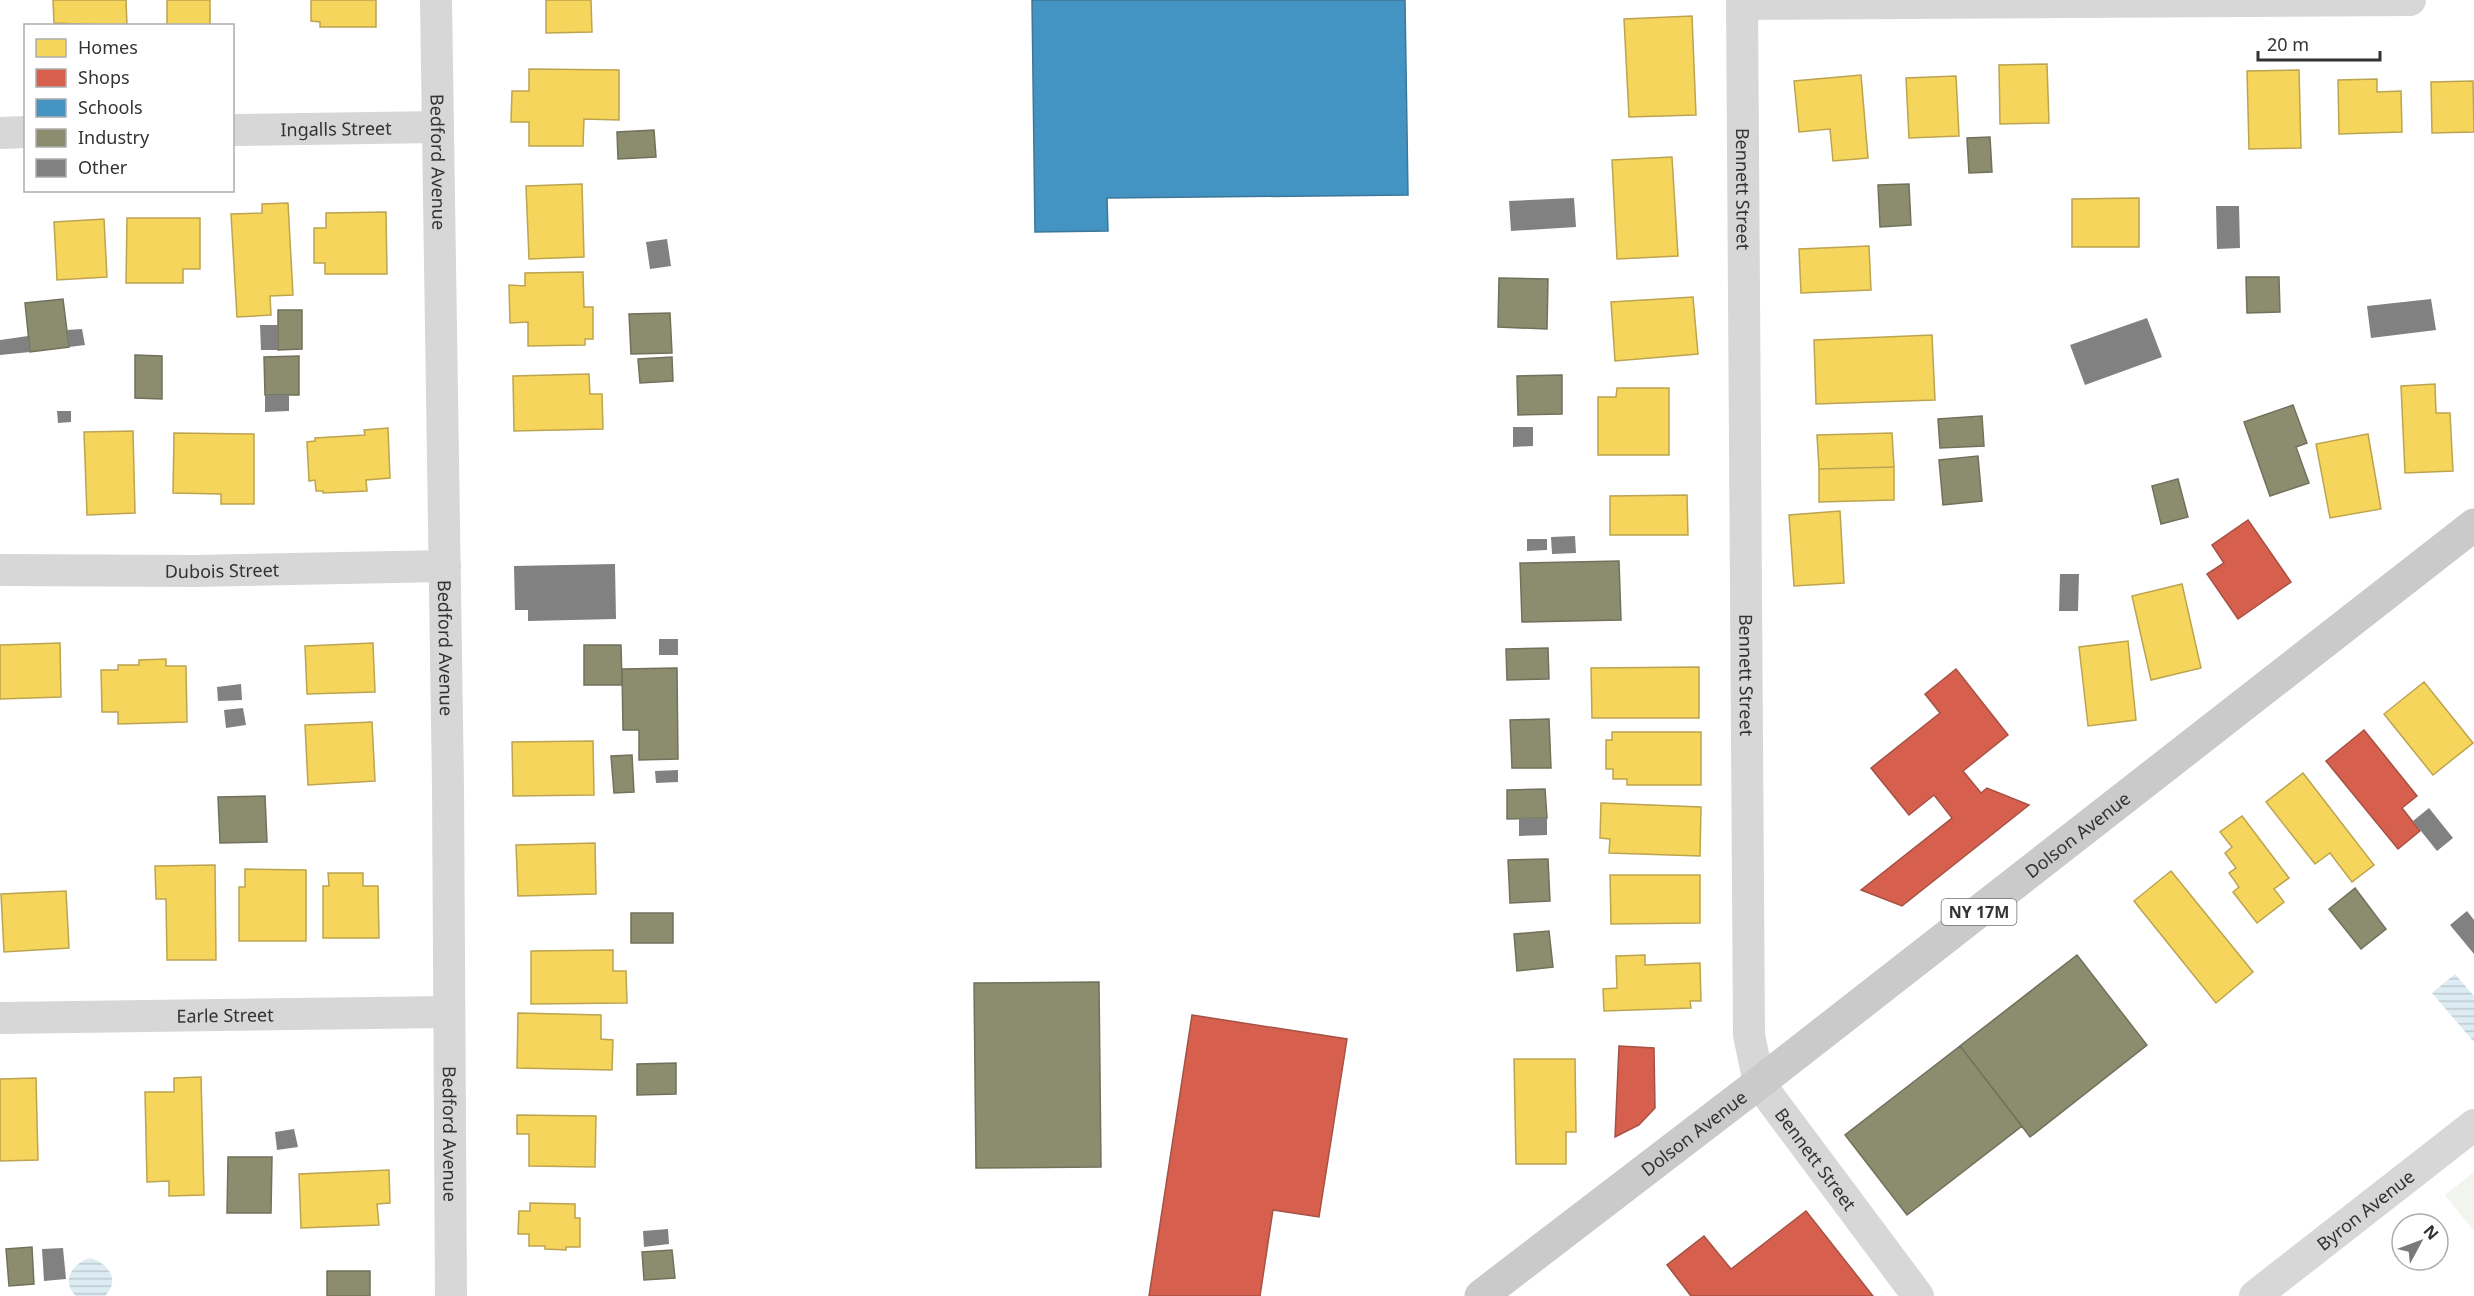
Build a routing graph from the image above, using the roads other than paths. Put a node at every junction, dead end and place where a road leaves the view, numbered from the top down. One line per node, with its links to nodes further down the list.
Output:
1 (436, 0): 4 (street, Bedford Avenue)
2 (2410, 0): 3 (street)
3 (1742, 2): 13 (street, Bennett Street)
4 (438, 127): 5 (street, Ingalls Street); 9 (street, Bedford Avenue)
5 (234, 130)
6 (24, 132): 7 (street)
7 (0, 133)
8 (2474, 525): 13 (main road, Dolson Avenue / NY 17M)
9 (444, 566): 10 (street, Dubois Street); 11 (street, Bedford Avenue)
10 (0, 570)
11 (449, 1012): 12 (street, Earle Street); 15 (street, Bedford Avenue)
12 (0, 1018)
13 (1759, 1083): 16 (main road, Dolson Avenue / NY 17M); 17 (street, Bennett Street)
14 (2474, 1125): 18 (street, Byron Avenue)
15 (451, 1296)
16 (1481, 1296)
17 (1918, 1296)
18 (2255, 1296)

